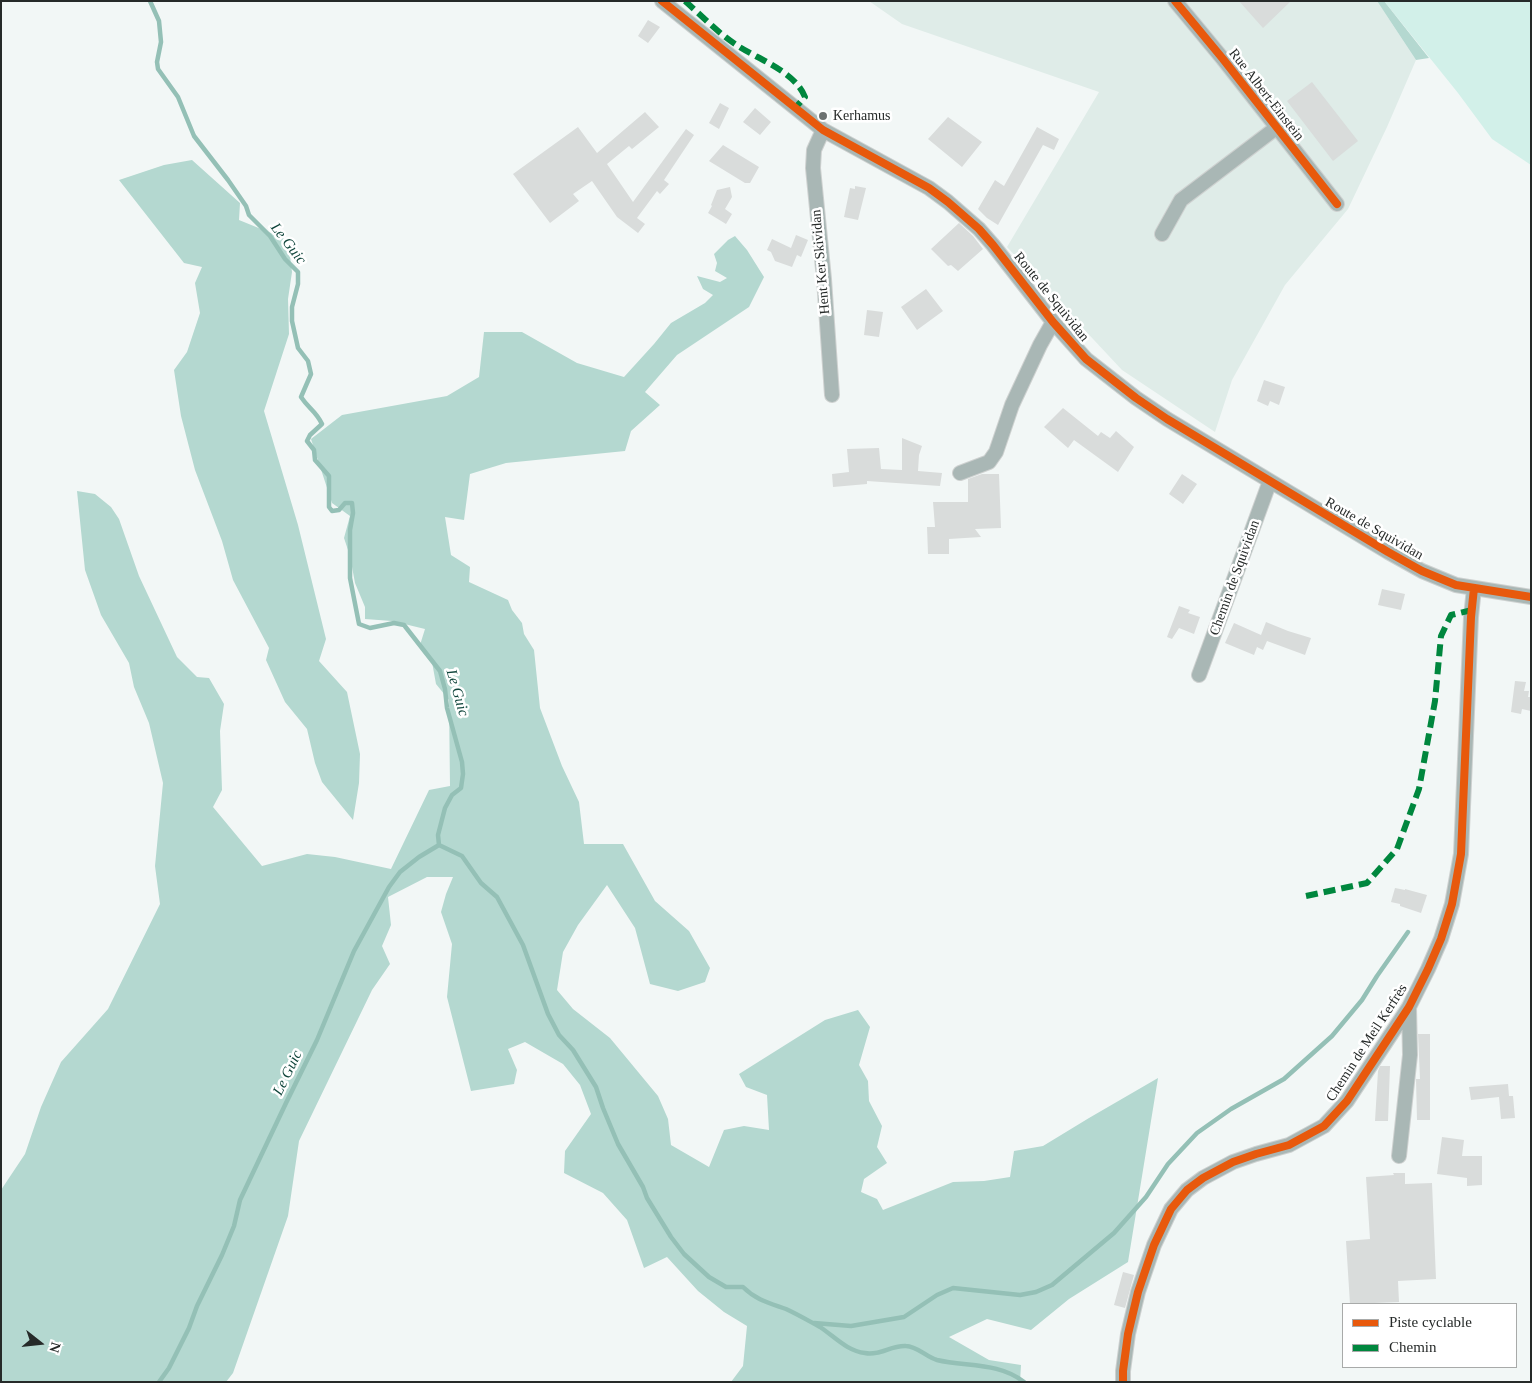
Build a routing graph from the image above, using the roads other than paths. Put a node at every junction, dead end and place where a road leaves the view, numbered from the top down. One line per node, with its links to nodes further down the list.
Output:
1 (662, 1): 4 (street, Route de Squividan)
2 (1175, 1): 3 (street, Rue Albert-Einstein)
3 (1276, 128): 5 (street, Rue Albert-Einstein); 6 (street)
4 (823, 130): 7 (street, Route de Squividan); 8 (street, Hent Ker Skividan)
5 (1337, 204)
6 (1162, 234)
7 (1053, 322): 9 (street); 10 (street, Route de Squividan)
8 (832, 394)
9 (960, 473)
10 (1270, 482): 11 (street, Route de Squividan); 13 (street, Chemin de Squividan)
11 (1474, 588): 12 (street, Route de Squividan); 14 (street, Chemin de Meil Kerfrès)
12 (1531, 597)
13 (1199, 675)
14 (1409, 1007): 15 (street); 16 (street, Chemin de Meil Kerfrès)
15 (1399, 1156)
16 (1123, 1382)

